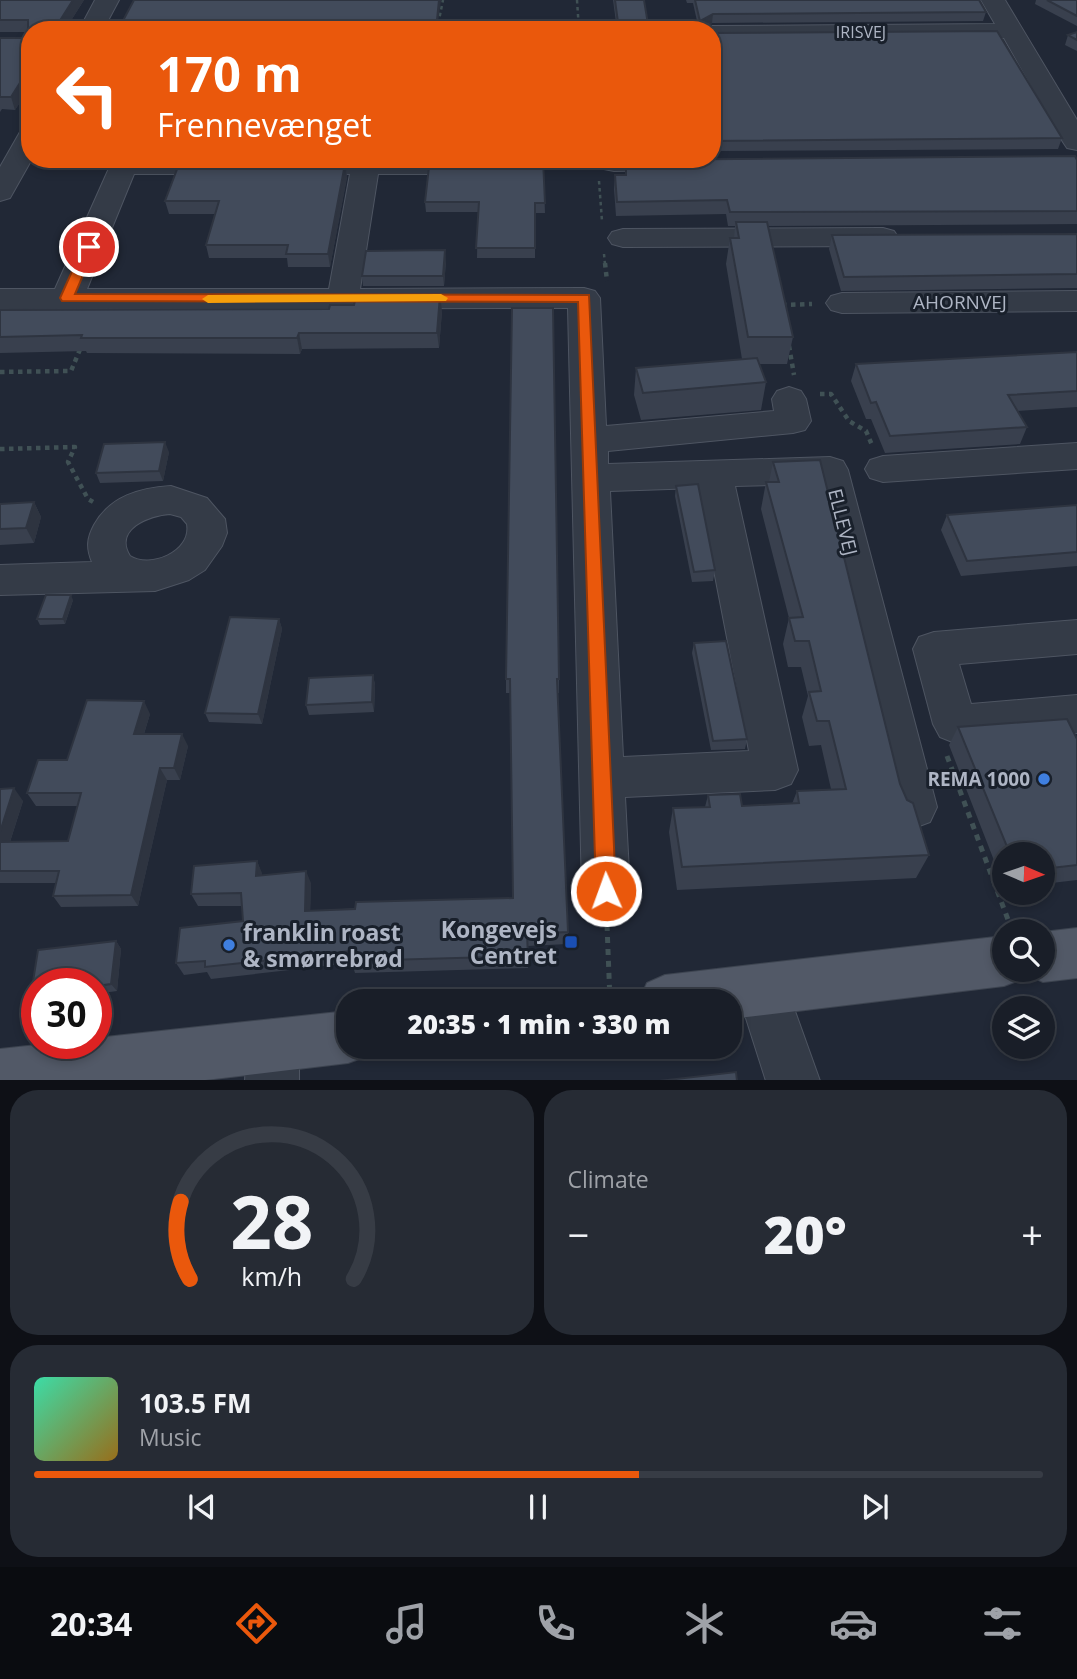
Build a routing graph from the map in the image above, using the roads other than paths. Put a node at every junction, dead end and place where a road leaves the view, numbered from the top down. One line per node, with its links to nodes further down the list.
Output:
1 (107, 0): 3 (street)
2 (993, 0): 4 (street)
3 (96, 21)
4 (1010, 31): 5 (street, IRISVEJ); 7 (street)
5 (721, 33)
6 (21, 149): 8 (street)
7 (1072, 153)
8 (7, 167): 11 (street)
9 (123, 168): 14 (street)
10 (365, 168): 16 (street)
11 (0, 192)
12 (911, 236): 13 (street)
13 (623, 238)
14 (67, 298): 15 (street); 16 (street)
15 (0, 299)
16 (343, 299): 21 (street)
17 (1077, 302): 18 (street, AHORNVEJ)
18 (842, 303)
19 (793, 396): 21 (street)
20 (1077, 456): 22 (street)
21 (589, 459): 23 (street, ELLEVEJ); 28 (street)
22 (883, 469)
23 (714, 473): 28 (street); 29 (street, ELLEVEJ)
24 (149, 576): 24 (street); 25 (street)
25 (0, 579)
26 (1077, 637): 27 (street)
27 (1077, 713)
28 (601, 778): 30 (street)
29 (914, 807)
30 (606, 891)
31 (1077, 953): 32 (main road)
32 (1055, 956)
33 (992, 962): 34 (main road)
34 (763, 990): 35 (main road); 39 (street)
35 (742, 992)
36 (336, 1041): 37 (main road)
37 (272, 1063): 38 (main road)
38 (0, 1076)
39 (793, 1080)

